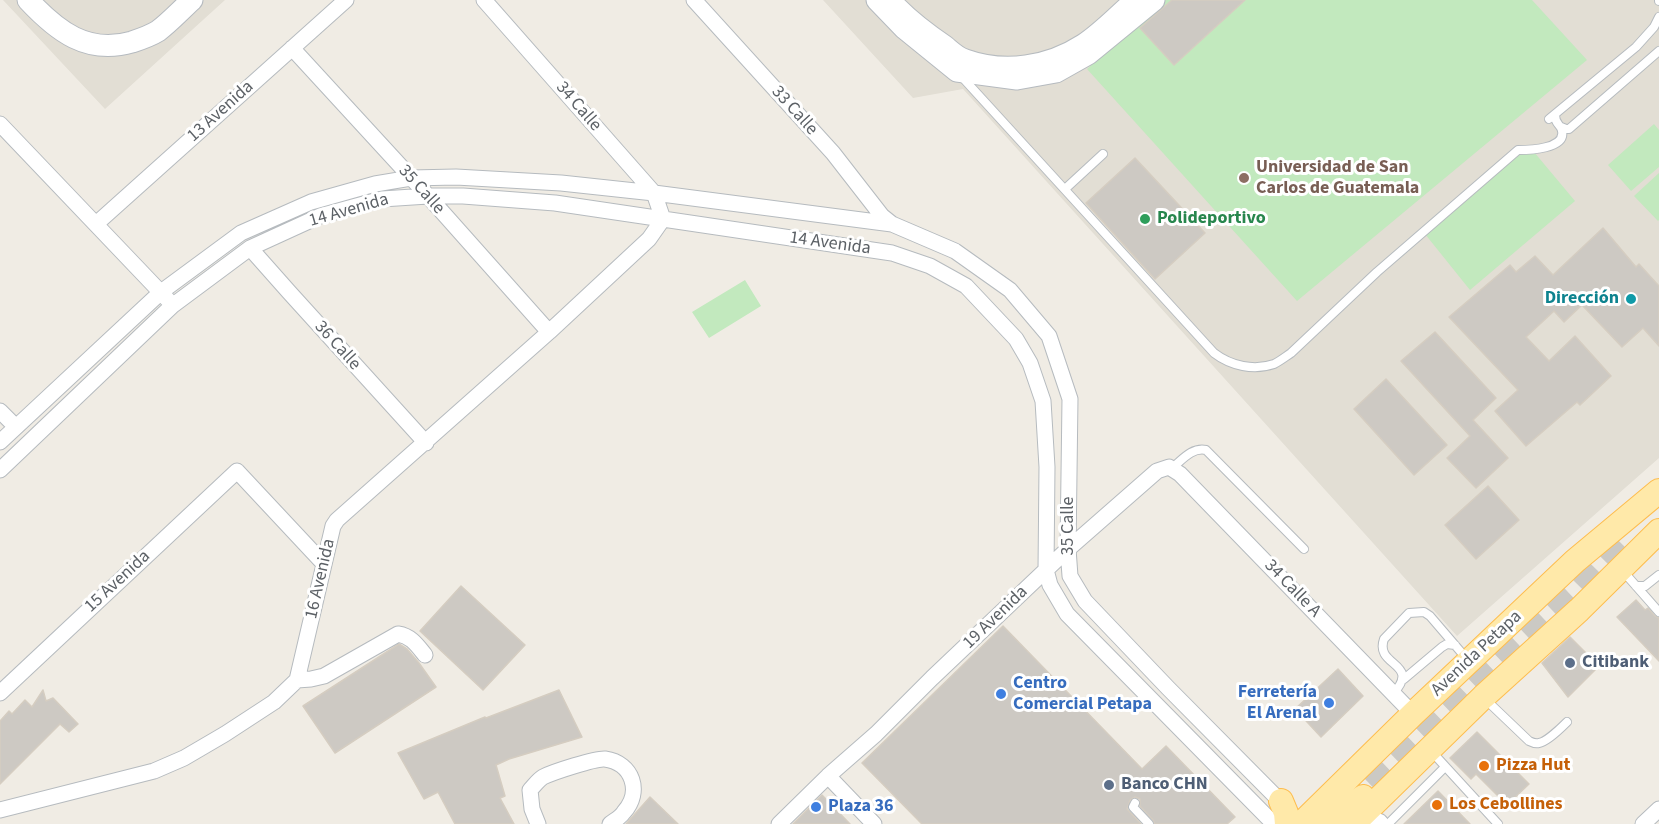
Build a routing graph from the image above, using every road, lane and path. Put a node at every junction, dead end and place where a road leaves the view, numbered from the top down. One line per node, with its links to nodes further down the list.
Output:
1 (28, 0): 2 (street)
2 (192, 0)
3 (346, 0): 11 (street, 13 Avenida)
4 (484, 0): 19 (street, 34 Calle)
5 (694, 0): 23 (street, 33 Calle)
6 (877, 0): 13 (street)
7 (894, 0): 8 (street)
8 (1131, 0)
9 (1154, 0): 13 (street)
10 (1659, 18): 15 (lane)
11 (292, 48): 17 (street, 35 Calle); 22 (street, 13 Avenida)
12 (1659, 51): 15 (lane)
13 (957, 71): 18 (lane)
14 (0, 124): 22 (street)
15 (1561, 127): 18 (lane)
16 (1103, 154): 18 (lane)
17 (411, 178): 19 (street, 14 Avenida); 20 (street, 35 Calle); 26 (street, 14 Avenida)
18 (1065, 189)
19 (654, 192): 21 (street, 34 Calle); 23 (street, 14 Avenida)
20 (428, 196): 21 (street, 14 Avenida); 24 (street, 14 Avenida); 28 (street, 35 Calle)
21 (663, 219): 25 (street, 14 Avenida); 28 (street, 16 Avenida)
22 (96, 224): 26 (street)
23 (892, 224): 38 (street, 35 Calle)
24 (250, 248): 27 (street, 14 Avenida); 32 (street, 36 Calle)
25 (892, 253): 41 (street, 35 Calle)
26 (161, 292): 27 (street); 30 (street, 14 Avenida)
27 (172, 306): 34 (street, 14 Avenida)
28 (549, 332): 32 (street, 16 Avenida)
29 (0, 411): 30 (street)
30 (16, 427): 31 (street, 14 Avenida)
31 (0, 442)
32 (426, 443): 40 (street, 16 Avenida)
33 (1171, 467): 38 (street, 19 Avenida); 39 (lane); 51 (street, 34 Calle A)
34 (0, 470)
35 (1653, 496): 37 (main road); 46 (main road, Avenida Petapa)
36 (1658, 535): 43 (main road, Avenida Petapa)
37 (1621, 538)
38 (1068, 549): 41 (street, 19 Avenida); 60 (street, 35 Calle)
39 (1304, 549)
40 (324, 564): 49 (street, 16 Avenida); 50 (street, 15 Avenida)
41 (1046, 570): 56 (street, 19 Avenida); 60 (street, 35 Calle)
42 (1659, 576): 43 (lane)
43 (1628, 577): 44 (main road, Avenida Petapa); 45 (lane)
44 (1579, 610): 52 (main road, Avenida Petapa); 67 (main road)
45 (1659, 612)
46 (1462, 653): 48 (lane); 48 (lane); 53 (main road, Avenida Petapa)
47 (425, 655): 49 (street)
48 (1404, 679): 51 (lane)
49 (297, 680): 59 (street)
50 (0, 693)
51 (1393, 694): 53 (street, 34 Calle A)
52 (1483, 697): 54 (lane); 55 (main road, Avenida Petapa)
53 (1413, 714): 60 (main road, Avenida Petapa)
54 (1567, 723)
55 (1437, 758): 61 (main road, Avenida Petapa); 68 (lane); 69 (lane)
56 (828, 776): 64 (street, 19 Avenida); 65 (street)
57 (1135, 803): 66 (lane)
58 (1659, 809): 70 (street)
59 (0, 810)
60 (1289, 819)
61 (1363, 823)
62 (538, 824): 63 (street)
63 (610, 824)
64 (779, 824)
65 (874, 824)
66 (1149, 824)
67 (1330, 824)
68 (1388, 824)
69 (1498, 824)
70 (1643, 824)

